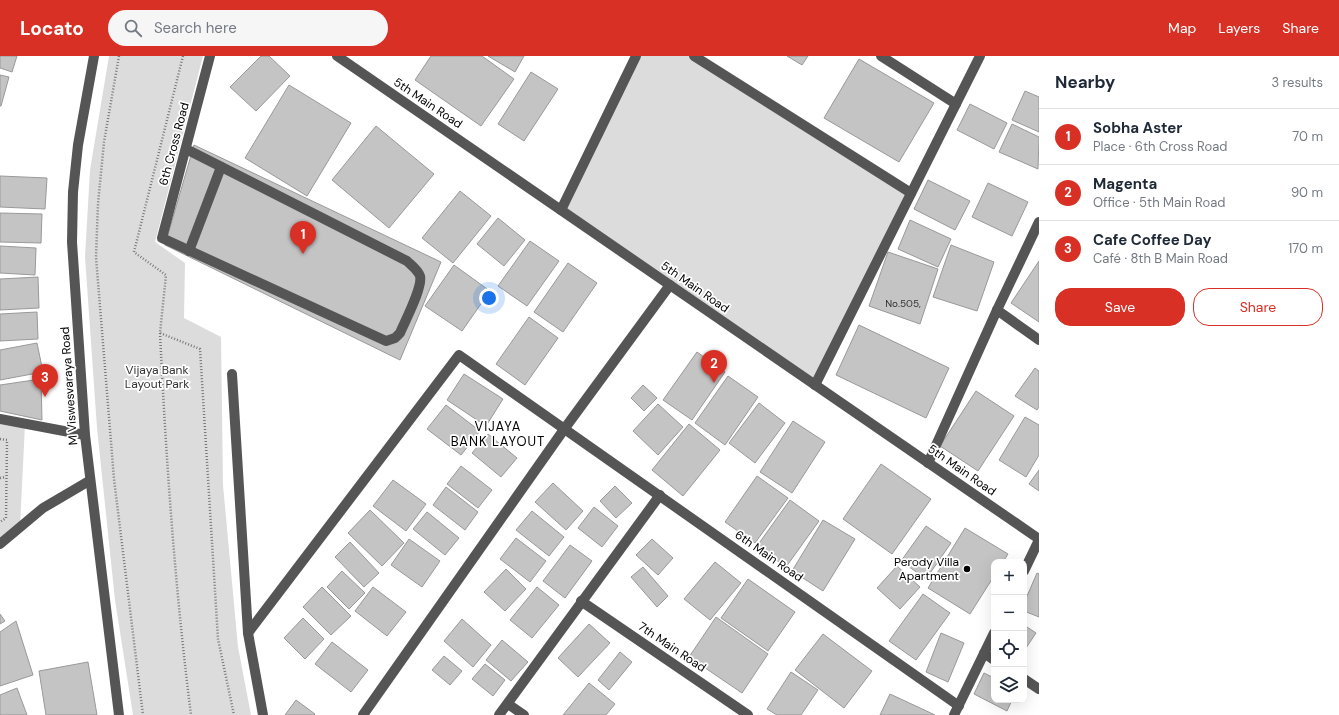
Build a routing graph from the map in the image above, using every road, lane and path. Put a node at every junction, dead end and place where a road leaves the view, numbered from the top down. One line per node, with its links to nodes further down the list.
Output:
1 (94, 56): 25 (street, M Viswesvaraya Road)
2 (119, 56): 46 (path)
3 (183, 56): 19 (path)
4 (210, 56): 11 (street, 6th Cross Road)
5 (337, 56): 14 (street, 5th Main Road)
6 (636, 56): 14 (street)
7 (694, 56): 13 (street)
8 (881, 56): 10 (street)
9 (980, 56): 10 (street)
10 (956, 104): 13 (street)
11 (186, 149): 12 (street); 16 (street, 6th Cross Road)
12 (221, 167): 16 (street); 16 (street)
13 (911, 193): 22 (street)
14 (561, 210): 17 (street, 5th Main Road)
15 (1039, 222): 18 (street)
16 (189, 251)
17 (670, 285): 22 (street, 5th Main Road); 24 (street)
18 (997, 310): 20 (street); 27 (street)
19 (160, 333): 47 (path); 48 (path)
20 (1039, 340)
21 (232, 374): 37 (street)
22 (815, 385): 27 (street, 5th Main Road)
23 (0, 419): 25 (street)
24 (565, 428): 31 (street, 6th Main Road); 37 (street, 6th Main Road); 50 (street)
25 (85, 435): 30 (street, M Viswesvaraya Road)
26 (0, 439): 28 (path)
27 (928, 463): 33 (street, 5th Main Road)
28 (6, 477): 29 (path); 32 (path)
29 (0, 478)
30 (89, 481): 34 (street); 45 (street, M Viswesvaraya Road)
31 (660, 495): 36 (street); 44 (street, 6th Main Road)
32 (0, 522)
33 (1039, 539): 35 (street)
34 (0, 544)
35 (1027, 565)
36 (581, 601): 43 (street); 53 (street, 7th Main Road)
37 (248, 634): 49 (street)
38 (991, 639): 39 (street)
39 (984, 653): 40 (street); 44 (street)
40 (991, 658)
41 (1027, 681): 42 (street)
42 (1039, 689)
43 (508, 704): 51 (street); 52 (street)
44 (957, 710)
45 (119, 715)
46 (144, 715)
47 (191, 715)
48 (234, 715)
49 (263, 715)
50 (363, 715)
51 (500, 715)
52 (524, 715)
53 (748, 715)

